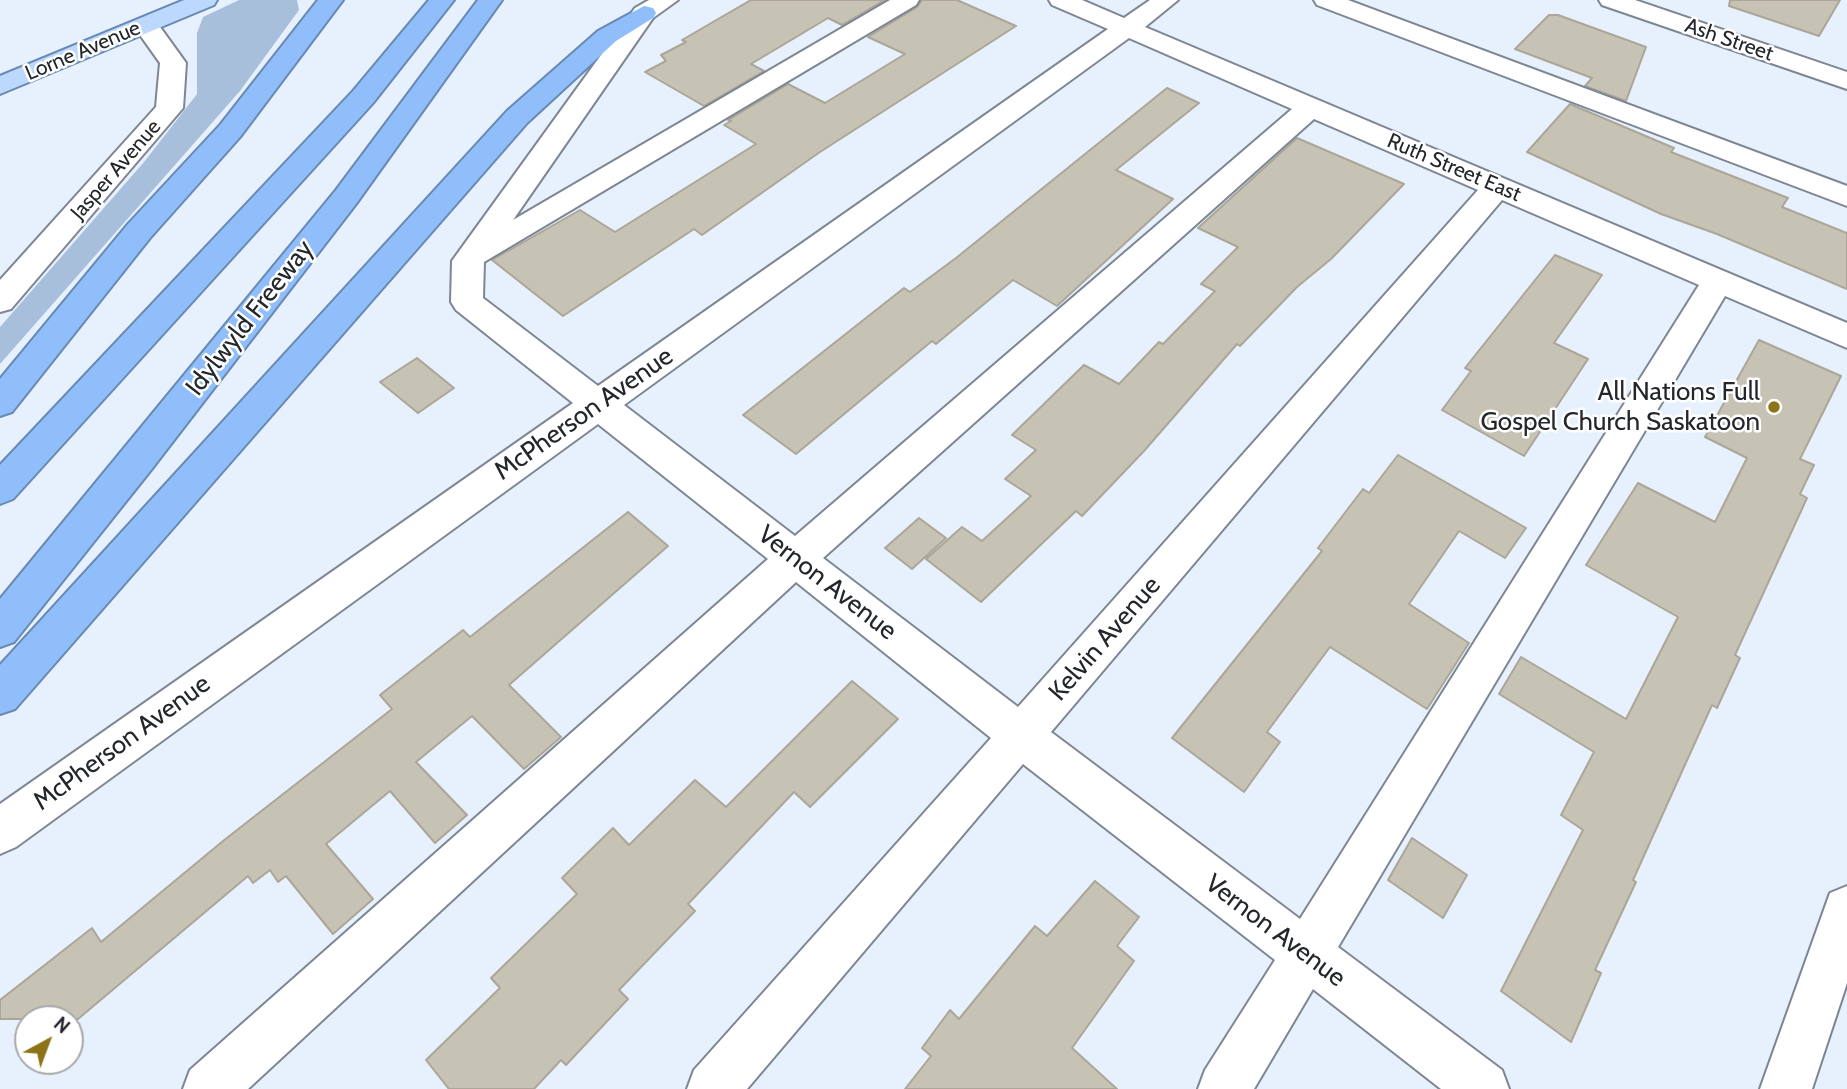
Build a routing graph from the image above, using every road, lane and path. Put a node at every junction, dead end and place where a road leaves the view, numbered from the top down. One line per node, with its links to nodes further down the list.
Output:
1 (205, 0): 11 (main road, Lorne Avenue)
2 (331, 0): 22 (highway)
3 (442, 0): 24 (highway)
4 (490, 0): 26 (highway, Idylwyld Freeway)
5 (906, 0): 18 (street)
6 (1061, 0): 12 (street, Ruth Street East)
7 (1166, 0): 12 (street, McPherson Avenue)
8 (1326, 0): 17 (street)
9 (1611, 0): 13 (street, Ash Street)
10 (655, 7): 18 (street); 27 (highway)
11 (146, 24): 14 (main road, Lorne Avenue); 20 (street, Jasper Avenue)
12 (1126, 28): 15 (street, Ruth Street East); 23 (street, McPherson Avenue)
13 (1847, 81)
14 (0, 86)
15 (1311, 107): 16 (street, Ruth Street East); 25 (street)
16 (1497, 187): 19 (street, Ruth Street East); 28 (street, Kelvin Avenue)
17 (1847, 198)
18 (468, 261): 23 (street, Vernon Avenue)
19 (1718, 281): 21 (street, Ruth Street East); 31 (street)
20 (0, 301)
21 (1847, 337)
22 (0, 403)
23 (598, 403): 25 (street, Vernon Avenue); 29 (street, McPherson Avenue)
24 (0, 489)
25 (796, 558): 28 (street, Vernon Avenue); 32 (street)
26 (0, 629)
27 (0, 695)
28 (1021, 736): 31 (street, Vernon Avenue); 33 (street, Kelvin Avenue)
29 (1, 830)
30 (1847, 910): 36 (street)
31 (1308, 956): 34 (street); 35 (street, Vernon Avenue)
32 (209, 1089)
33 (713, 1089)
34 (1224, 1089)
35 (1483, 1089)
36 (1786, 1089)

